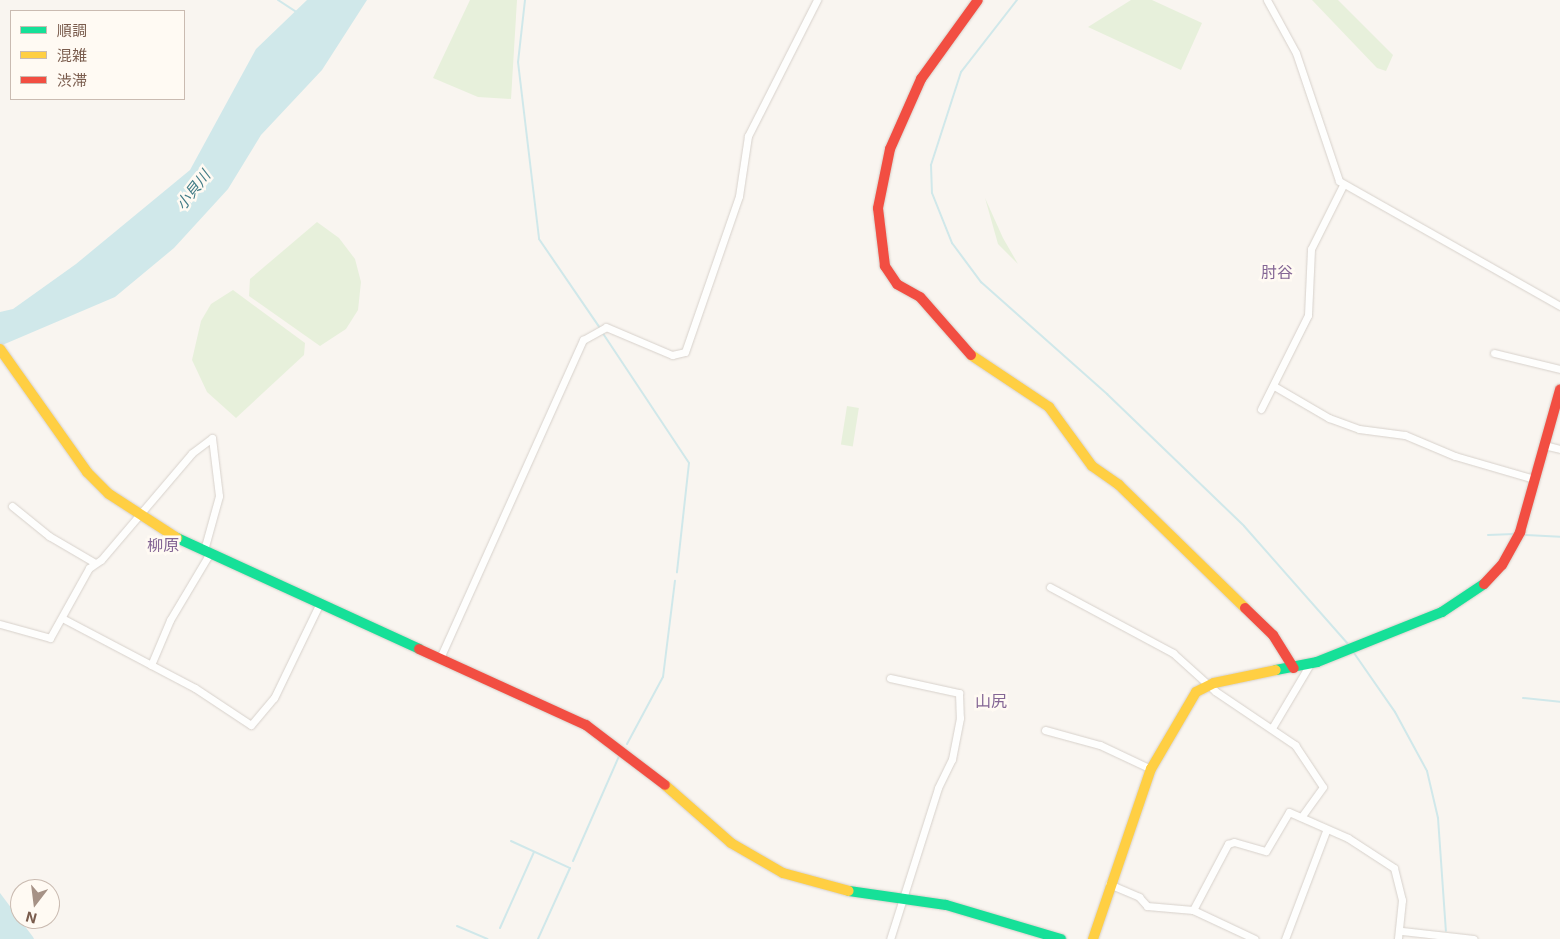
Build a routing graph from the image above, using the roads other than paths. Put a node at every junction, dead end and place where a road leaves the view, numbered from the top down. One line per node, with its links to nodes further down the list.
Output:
1 (817, 0): 23 (street)
2 (978, 0): 26 (street)
3 (1267, 0): 4 (street)
4 (1343, 185): 5 (street); 9 (street)
5 (1560, 306)
6 (0, 349): 16 (street)
7 (1494, 353): 8 (street)
8 (1560, 369)
9 (1274, 386): 11 (street); 14 (street)
10 (1560, 390): 12 (street)
11 (1261, 409)
12 (1544, 444): 13 (street); 14 (street)
13 (1560, 449)
14 (1534, 480): 24 (street)
15 (12, 506): 18 (street)
16 (137, 516): 17 (street); 17 (street); 18 (street)
17 (207, 552): 20 (street); 25 (street)
18 (95, 563): 21 (street)
19 (1050, 587): 28 (street)
20 (320, 603): 23 (street); 25 (street)
21 (62, 618): 22 (street); 25 (street)
22 (0, 624)
23 (440, 658): 35 (street)
24 (1310, 664): 26 (street); 29 (street)
25 (151, 665)
26 (1294, 668): 28 (street)
27 (890, 678): 35 (street)
28 (1209, 685): 29 (street); 31 (street)
29 (1272, 728): 32 (street)
30 (1045, 730): 31 (street)
31 (1151, 769): 34 (street)
32 (1301, 817): 33 (street); 36 (street)
33 (1326, 831): 37 (street); 42 (street)
34 (1108, 884): 36 (street); 40 (street)
35 (903, 897): 38 (street); 39 (street)
36 (1193, 910): 41 (street)
37 (1402, 931): 43 (street); 44 (street)
38 (890, 939)
39 (1061, 939)
40 (1093, 939)
41 (1255, 939)
42 (1285, 939)
43 (1398, 939)
44 (1474, 939)

